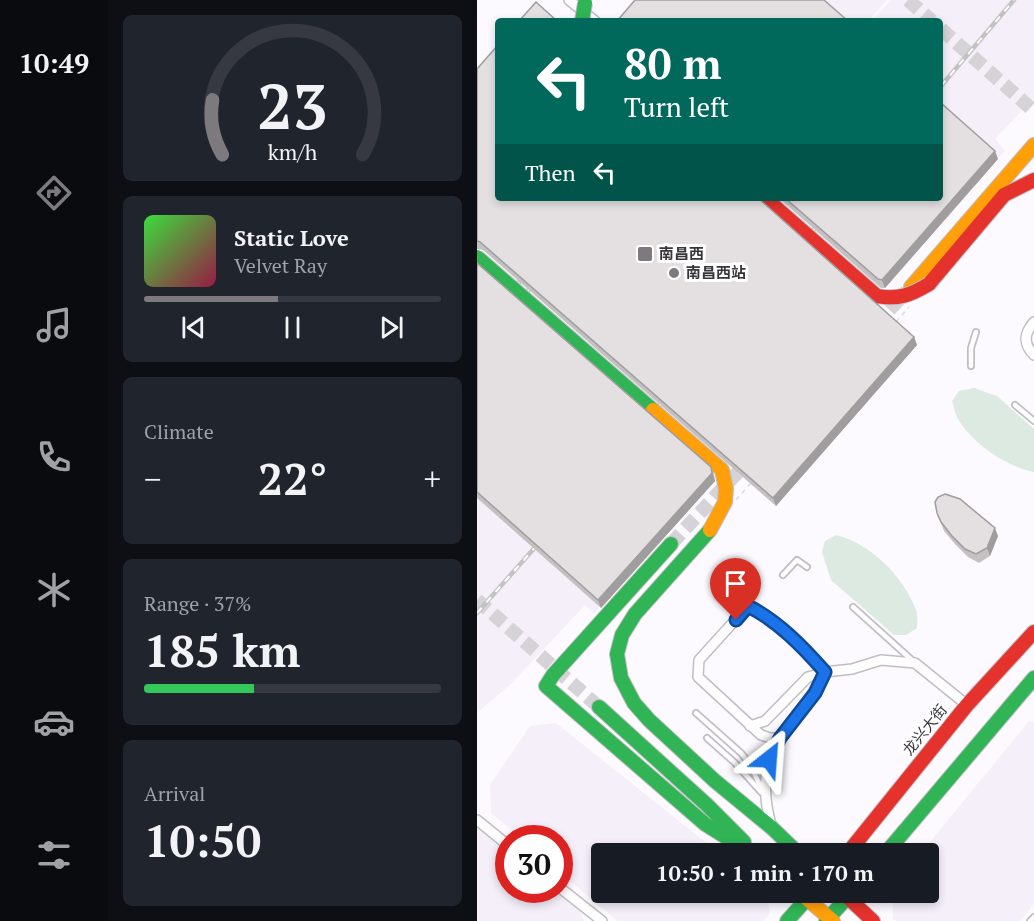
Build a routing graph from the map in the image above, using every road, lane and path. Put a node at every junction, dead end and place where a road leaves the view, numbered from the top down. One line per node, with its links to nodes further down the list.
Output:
1 (569, 0): 4 (street)
2 (588, 0): 3 (street, bridge)
3 (582, 18)
4 (591, 18)
5 (1034, 145): 9 (street)
6 (1034, 180): 7 (street, bridge)
7 (768, 201)
8 (477, 257): 36 (street, bridge)
9 (911, 286)
10 (914, 302): 12 (path)
11 (1034, 322): 14 (street)
12 (891, 328)
13 (976, 332): 15 (lane)
14 (1034, 355)
15 (971, 366)
16 (1015, 405): 17 (lane)
17 (1034, 421)
18 (756, 478): 19 (path)
19 (733, 504)
20 (671, 544): 38 (street)
21 (807, 567): 22 (lane)
22 (783, 575)
23 (853, 607): 25 (lane)
24 (1034, 632): 28 (street, 龙兴大街)
25 (915, 663): 26 (street); 28 (street)
26 (825, 672): 31 (street); 31 (street); 33 (street)
27 (1033, 682): 42 (street)
28 (967, 705): 41 (street, 龙兴大街)
29 (599, 706): 39 (street)
30 (696, 713): 34 (lane)
31 (750, 726): 33 (street)
32 (707, 738): 34 (lane)
33 (780, 738): 34 (street)
34 (765, 796): 36 (street)
35 (477, 820): 37 (street)
36 (772, 828): 40 (street)
37 (495, 835)
38 (737, 843)
39 (744, 843)
40 (788, 843)
41 (856, 843)
42 (894, 843)
43 (573, 898): 50 (street)
44 (800, 903): 51 (street)
45 (813, 903): 49 (street)
46 (841, 903): 49 (street)
47 (856, 903): 52 (street)
48 (1034, 917): 53 (lane)
49 (829, 920)
50 (602, 921)
51 (787, 921)
52 (873, 921)
53 (1030, 921)

